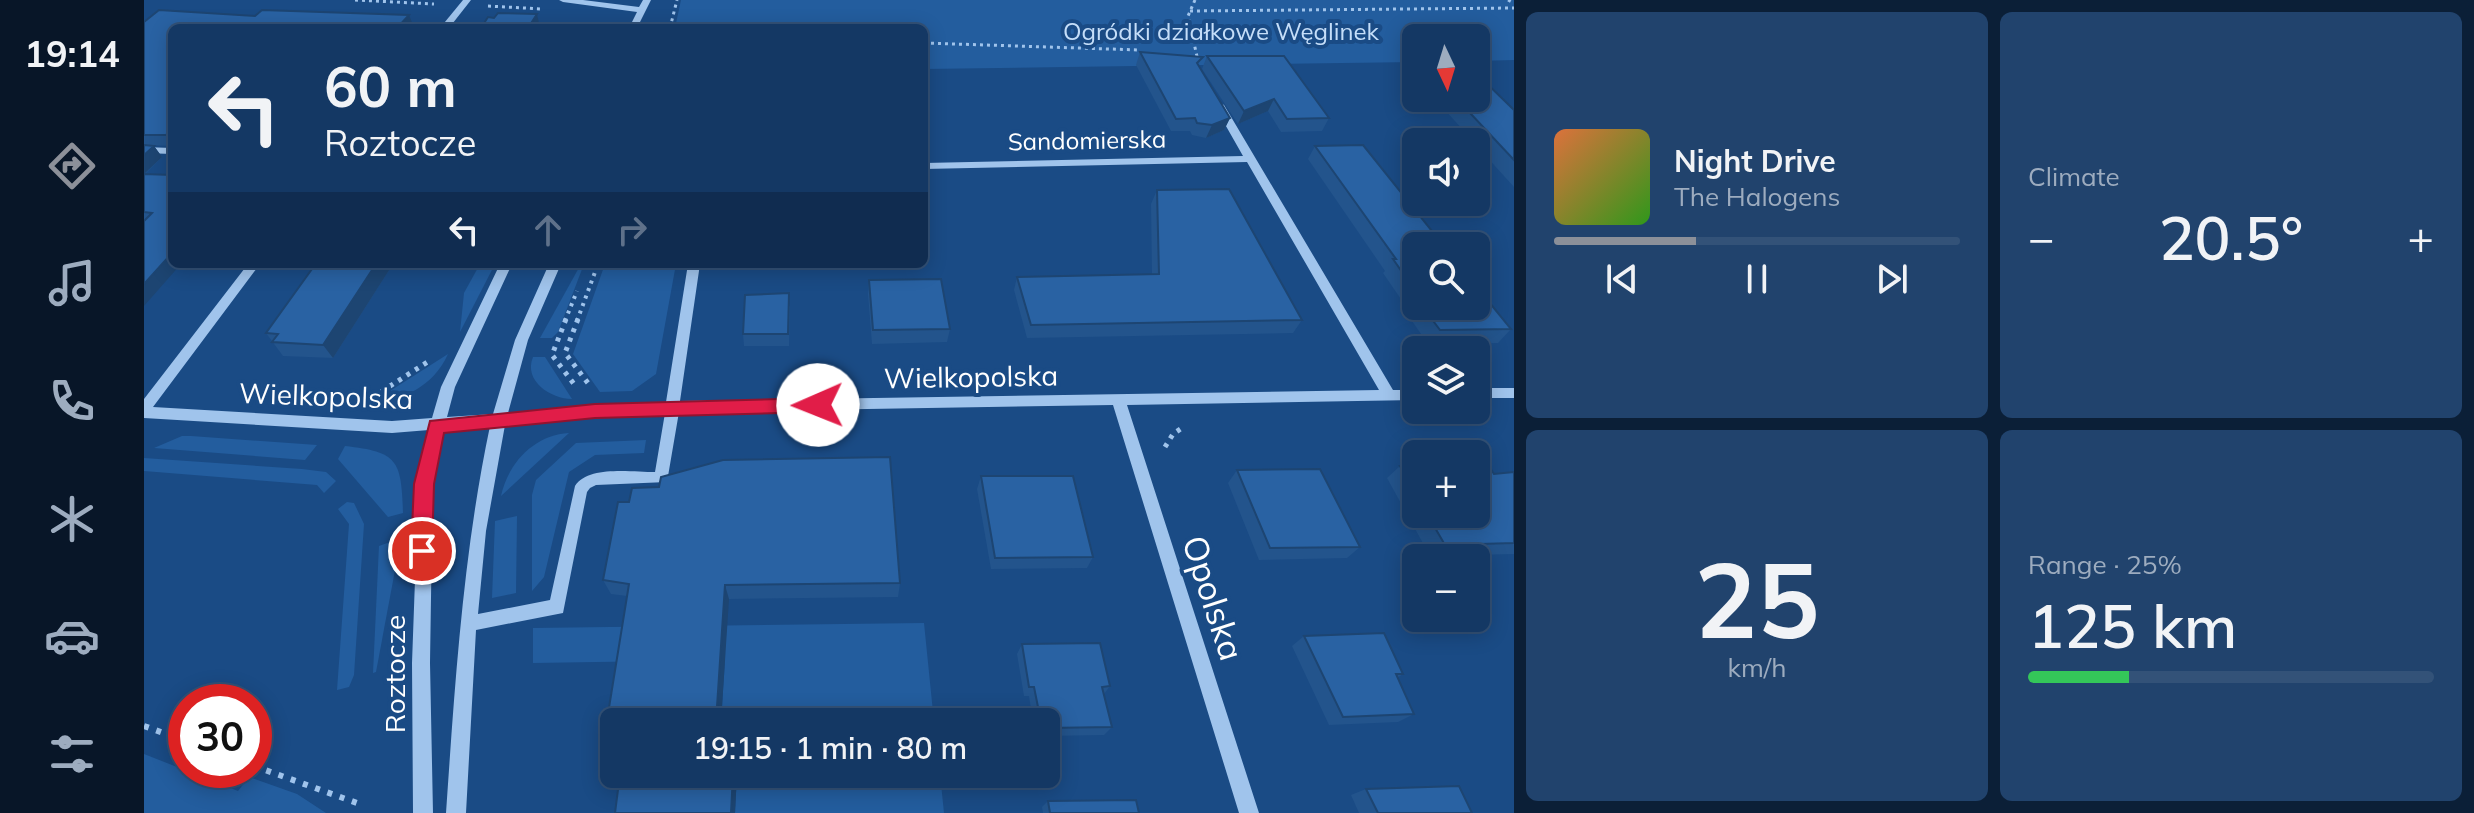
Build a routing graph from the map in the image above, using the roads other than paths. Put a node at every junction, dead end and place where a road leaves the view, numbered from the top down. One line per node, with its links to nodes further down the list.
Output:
1 (467, 0): 6 (street)
2 (563, 0): 4 (street)
3 (647, 0): 5 (street)
4 (601, 1): 5 (street)
5 (643, 10): 7 (street)
6 (447, 24)
7 (637, 24)
8 (1200, 74): 11 (street)
9 (144, 150): 10 (street)
10 (168, 151)
11 (1250, 159): 12 (street, Sandomierska); 19 (street)
12 (928, 166)
13 (251, 268): 23 (street)
14 (504, 268): 25 (street, Roztocze)
15 (553, 268): 24 (street)
16 (693, 268): 22 (street)
17 (1490, 393): 18 (street)
18 (1514, 393)
19 (1389, 395): 20 (street, Wielkopolska); 21 (street, Wielkopolska)
20 (1402, 395)
21 (1119, 402): 22 (street, Wielkopolska); 29 (street, Opolska)
22 (671, 407): 24 (street, Wielkopolska); 26 (street)
23 (144, 411): 25 (street, Wielkopolska)
24 (500, 419): 25 (street, Wielkopolska); 26 (street)
25 (436, 426): 27 (street, Roztocze)
26 (471, 623): 28 (street)
27 (423, 813)
28 (456, 813)
29 (1249, 813)

